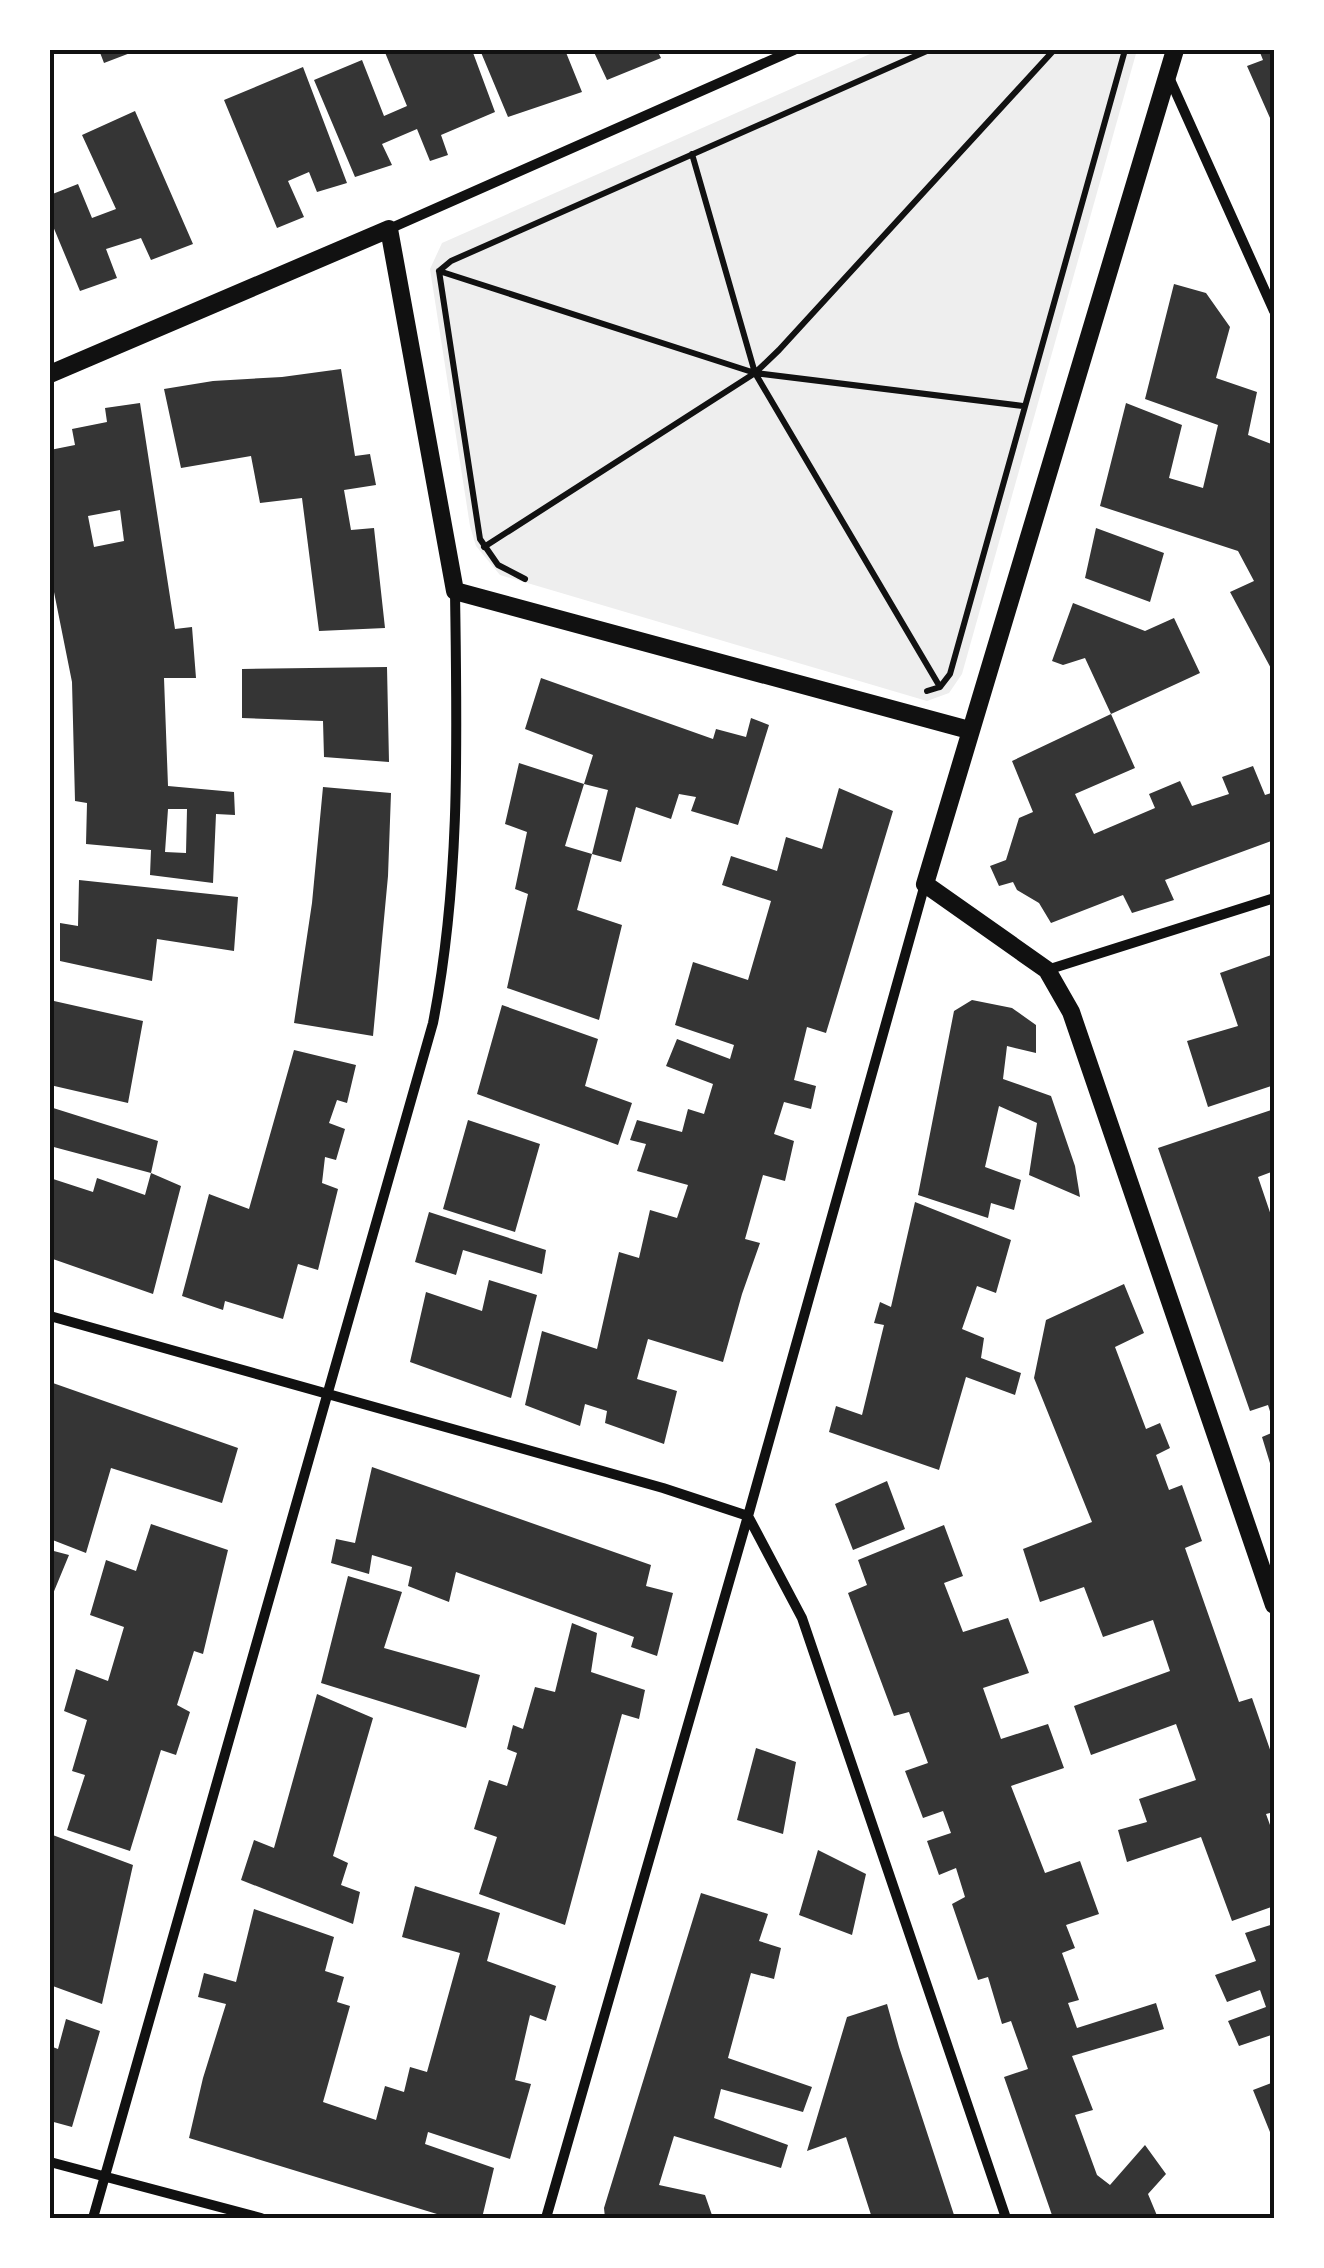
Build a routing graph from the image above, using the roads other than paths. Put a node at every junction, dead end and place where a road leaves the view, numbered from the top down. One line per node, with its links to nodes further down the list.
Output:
1 (794, 50): 4 (street)
2 (1175, 50): 3 (street)
3 (1168, 74): 5 (street); 8 (street)
4 (389, 229): 6 (street); 7 (street)
5 (1274, 311)
6 (50, 374)
7 (455, 591): 8 (street); 13 (street)
8 (969, 730): 9 (street)
9 (925, 884): 11 (street); 14 (street)
10 (1274, 898): 11 (street)
11 (1047, 970): 15 (street)
12 (50, 1316): 13 (street)
13 (328, 1394): 14 (street); 17 (street)
14 (748, 1516): 20 (street); 21 (street)
15 (1274, 1605)
16 (50, 2162): 17 (street)
17 (104, 2177): 18 (street); 19 (street)
18 (93, 2218)
19 (262, 2218)
20 (546, 2218)
21 (1006, 2218)

